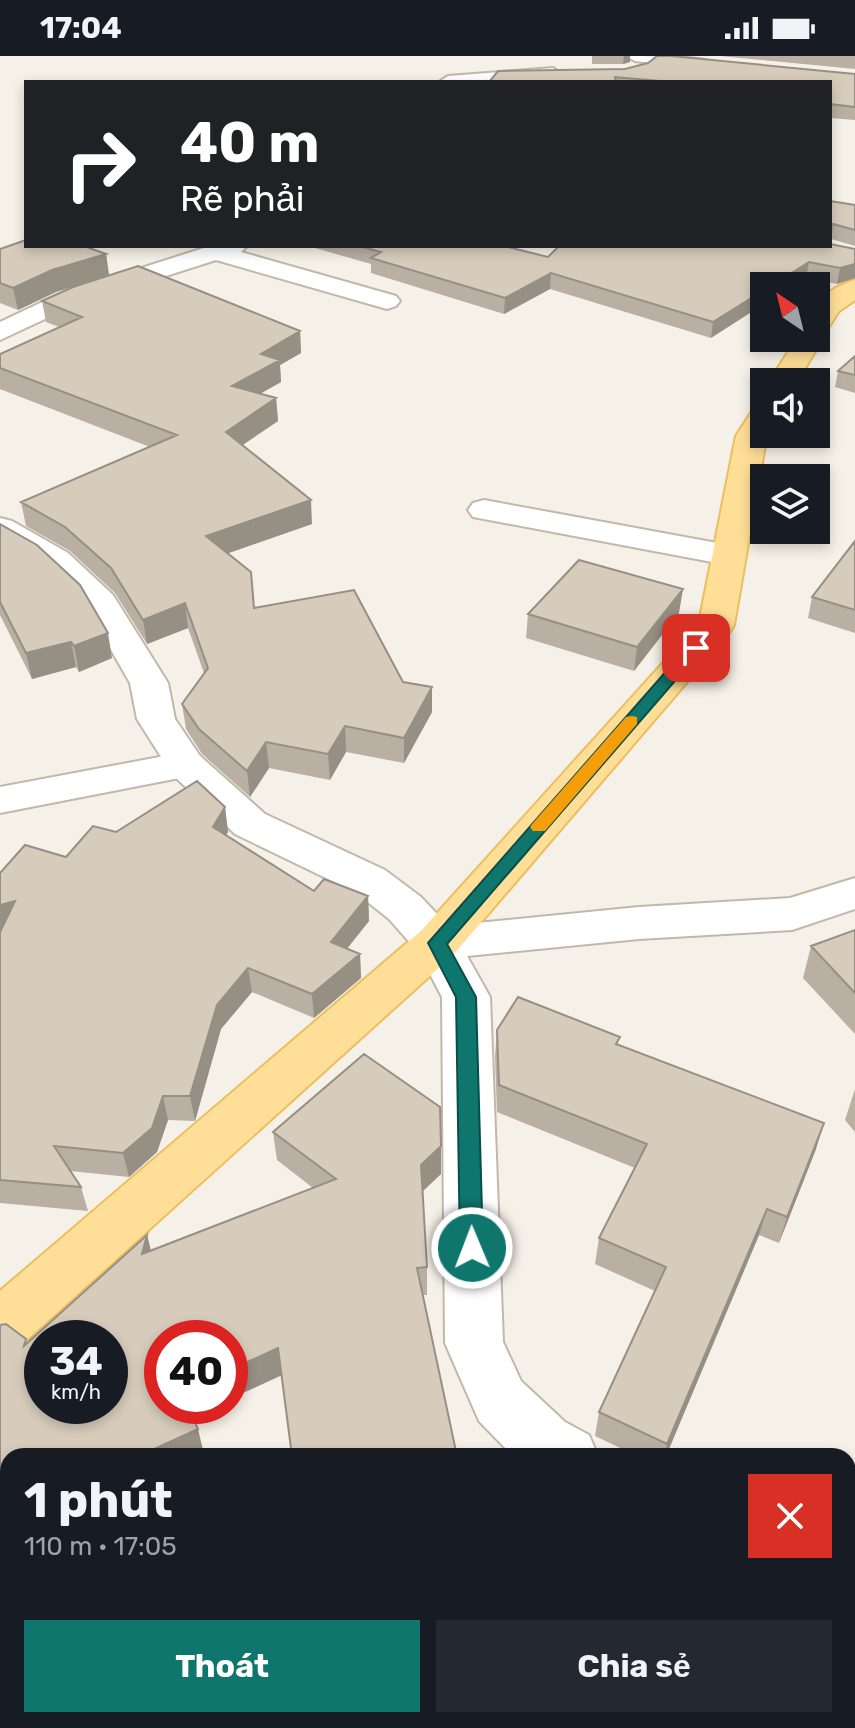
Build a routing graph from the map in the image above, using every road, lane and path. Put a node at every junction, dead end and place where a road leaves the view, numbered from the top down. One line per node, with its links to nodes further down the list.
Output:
1 (643, 57): 2 (street); 4 (street)
2 (727, 67)
3 (566, 73): 5 (street)
4 (624, 73)
5 (474, 80)
6 (225, 249): 8 (street); 10 (street)
7 (855, 288): 9 (main road)
8 (387, 301)
9 (830, 305)
10 (0, 332)
11 (750, 441): 14 (main road)
12 (484, 510): 14 (street)
13 (0, 528): 15 (street)
14 (728, 555): 18 (main road)
15 (186, 765): 16 (street); 18 (street)
16 (0, 800)
17 (855, 893): 18 (street)
18 (437, 943): 19 (main road); 20 (street)
19 (0, 1327)
20 (552, 1448)

